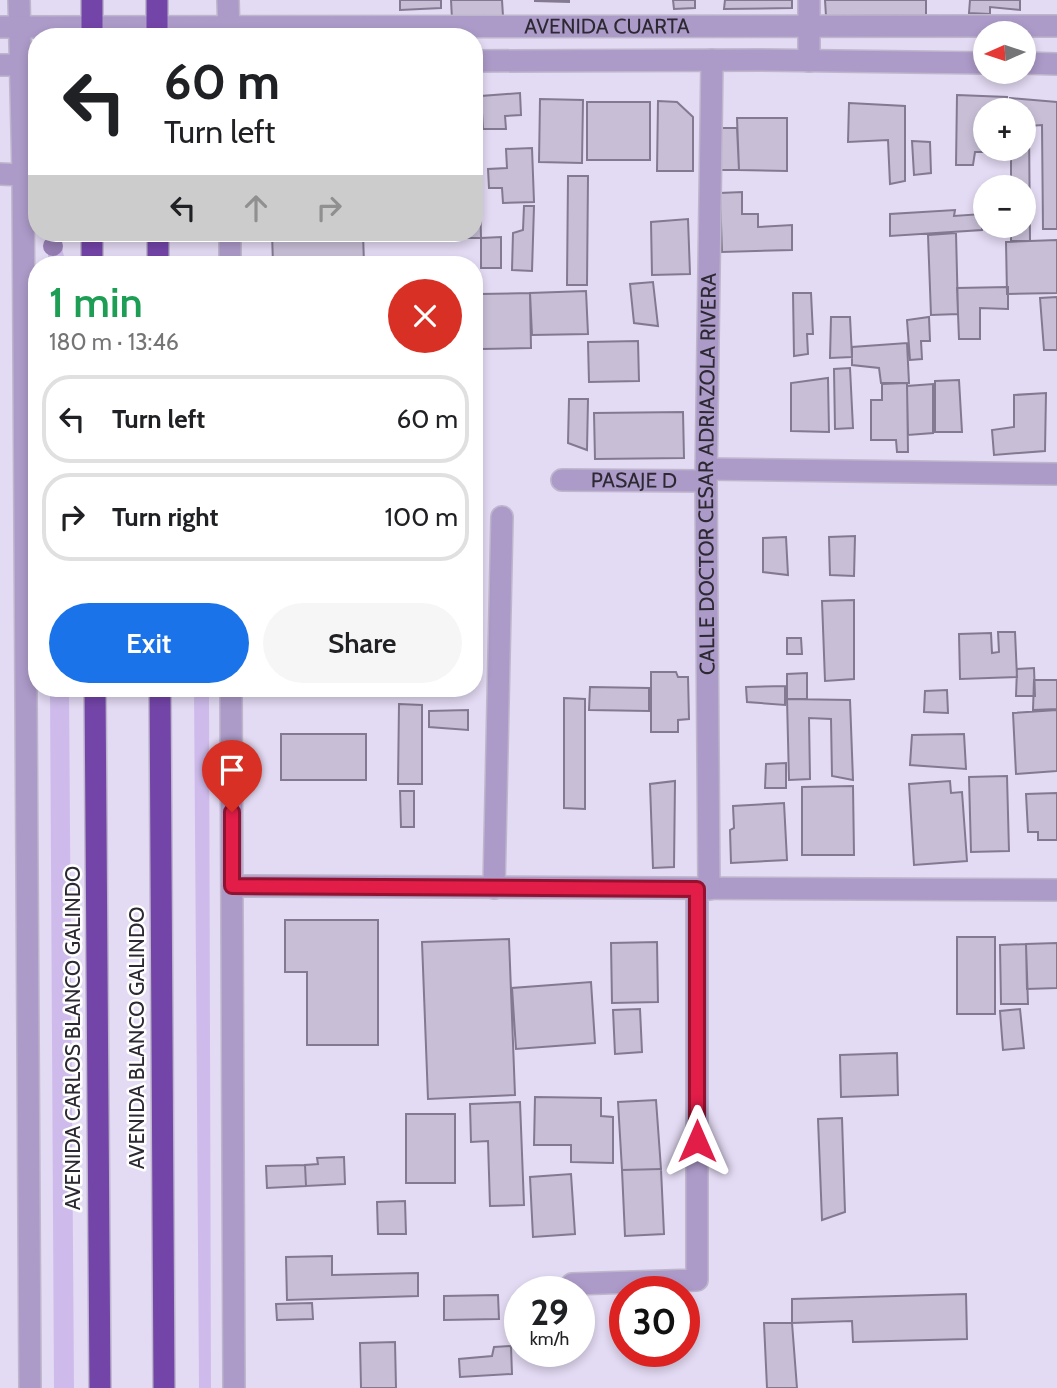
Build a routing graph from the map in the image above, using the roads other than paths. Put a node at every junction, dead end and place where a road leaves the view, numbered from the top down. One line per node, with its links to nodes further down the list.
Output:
1 (19, 0): 8 (street, AVENIDA CARLOS BLANCO GALINDO)
2 (92, 0): 10 (highway)
3 (157, 0): 11 (highway)
4 (229, 0): 12 (street)
5 (810, 0): 6 (street)
6 (809, 25): 7 (street, AVENIDA CUARTA); 13 (street, AVENIDA CUARTA); 16 (street)
7 (1057, 26)
8 (10, 27): 9 (street, AVENIDA CUARTA); 20 (street, AVENIDA CARLOS BLANCO GALINDO)
9 (28, 28)
10 (92, 28)
11 (157, 28)
12 (229, 28)
13 (483, 29)
14 (712, 60): 15 (street, AVENIDA CUARTA); 16 (street, AVENIDA CUARTA); 24 (street, CALLE DOCTOR CESAR ADRIAZOLA RIVERA)
15 (483, 61)
16 (809, 61): 17 (street, AVENIDA CUARTA)
17 (973, 63)
18 (1036, 63): 19 (street)
19 (1057, 64)
20 (19, 65): 22 (street, AVENIDA CARLOS BLANCO GALINDO)
21 (0, 174): 22 (street)
22 (23, 174): 35 (street, AVENIDA CARLOS BLANCO GALINDO)
23 (1057, 474): 24 (street, PASAJE D)
24 (707, 475): 25 (street, PASAJE D); 32 (street, CALLE DOCTOR CESAR ADRIAZOLA RIVERA)
25 (562, 480)
26 (502, 517): 31 (street)
27 (95, 697): 36 (highway, AVENIDA CARLOS BLANCO GALINDO)
28 (160, 697): 37 (highway, AVENIDA BLANCO GALINDO)
29 (231, 697): 30 (street)
30 (232, 886): 31 (street); 38 (street)
31 (494, 888): 32 (street)
32 (703, 889): 33 (street); 34 (street, CALLE DOCTOR CESAR ADRIAZOLA RIVERA)
33 (1057, 890)
34 (595, 1283)
35 (30, 1388)
36 (100, 1388)
37 (163, 1388)
38 (234, 1388)

